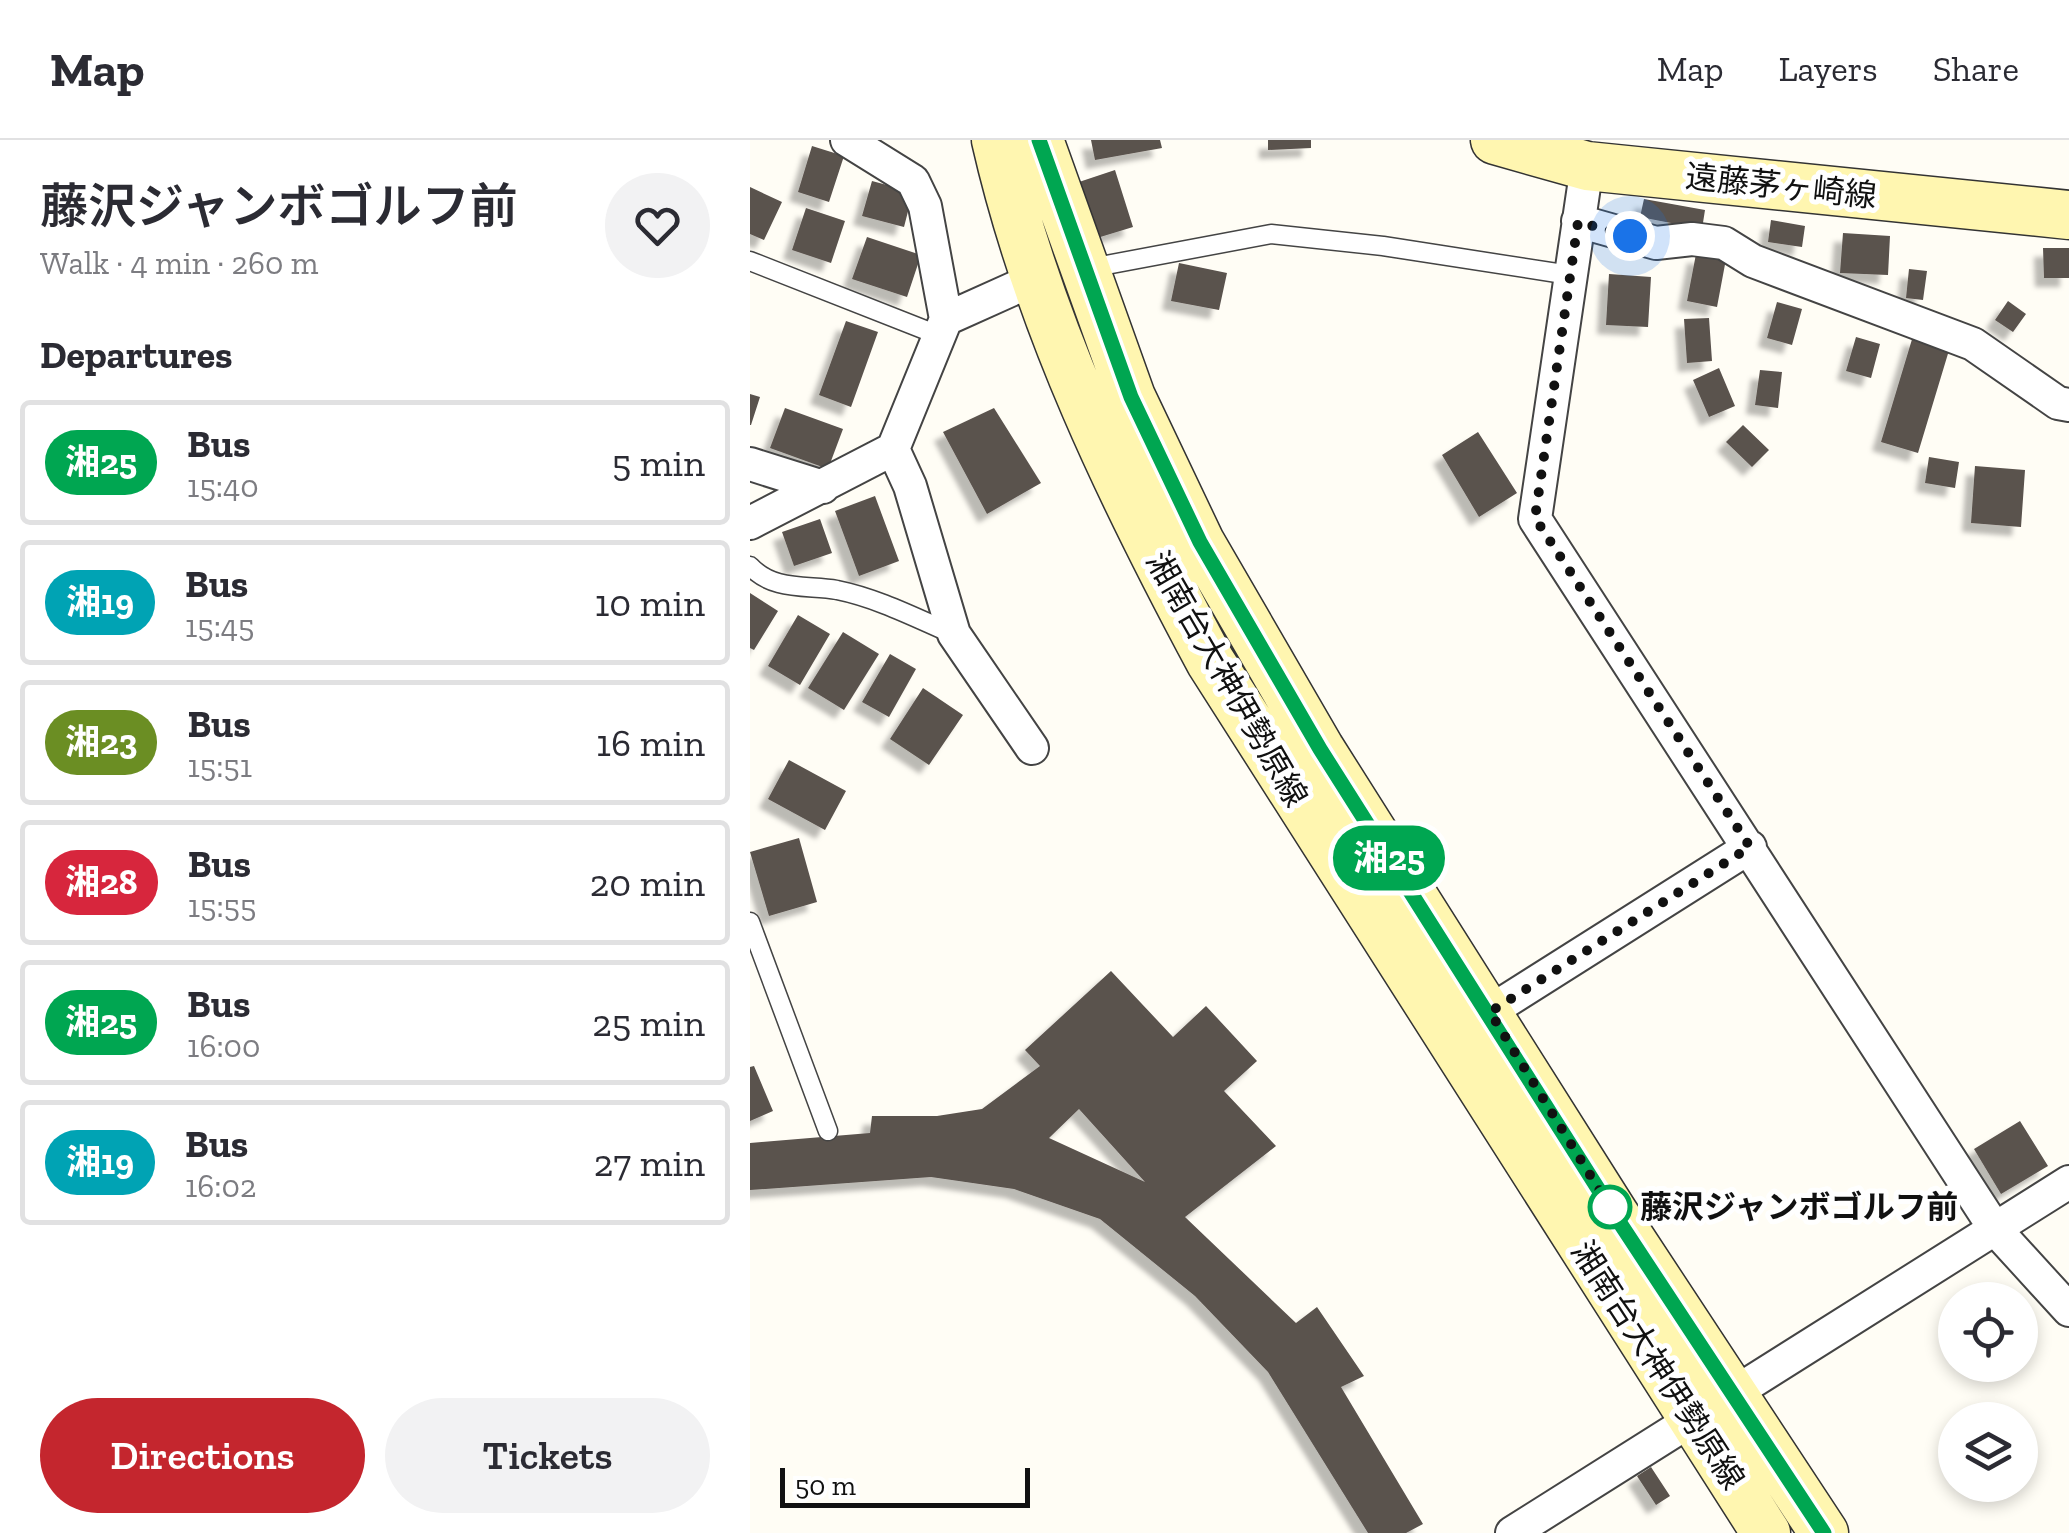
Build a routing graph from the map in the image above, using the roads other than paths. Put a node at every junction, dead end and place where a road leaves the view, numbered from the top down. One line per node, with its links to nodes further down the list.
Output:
1 (847, 140): 12 (street)
2 (996, 140): 11 (street, 湘南台大神伊勢原線)
3 (1039, 140): 9 (street, 湘南台大神伊勢原線)
4 (1495, 140): 5 (street, 遠藤茅ヶ崎線)
5 (1587, 166): 6 (street, 遠藤茅ヶ崎線); 7 (street)
6 (2069, 215)
7 (1578, 222): 10 (street); 13 (street)
8 (750, 261): 12 (lane)
9 (1085, 269): 10 (lane); 23 (street, 湘南台大神伊勢原線)
10 (1570, 275): 21 (street)
11 (1035, 280): 12 (street); 29 (street, 湘南台大神伊勢原線)
12 (942, 327): 14 (street)
13 (2069, 405)
14 (893, 450): 16 (street); 19 (street)
15 (750, 464): 16 (street)
16 (824, 487): 17 (street)
17 (750, 523)
18 (750, 566): 19 (lane)
19 (954, 634): 20 (street)
20 (1032, 748)
21 (1750, 847): 23 (street); 26 (street)
22 (750, 922): 24 (lane)
23 (1490, 1012): 28 (street, 湘南台大神伊勢原線)
24 (828, 1131)
25 (2069, 1182): 26 (street)
26 (1995, 1229): 27 (street); 28 (street)
27 (2069, 1310)
28 (1736, 1396): 29 (street); 32 (street, 湘南台大神伊勢原線)
29 (1694, 1422): 30 (street); 31 (street, 湘南台大神伊勢原線)
30 (1512, 1533)
31 (1766, 1533)
32 (1824, 1533)

